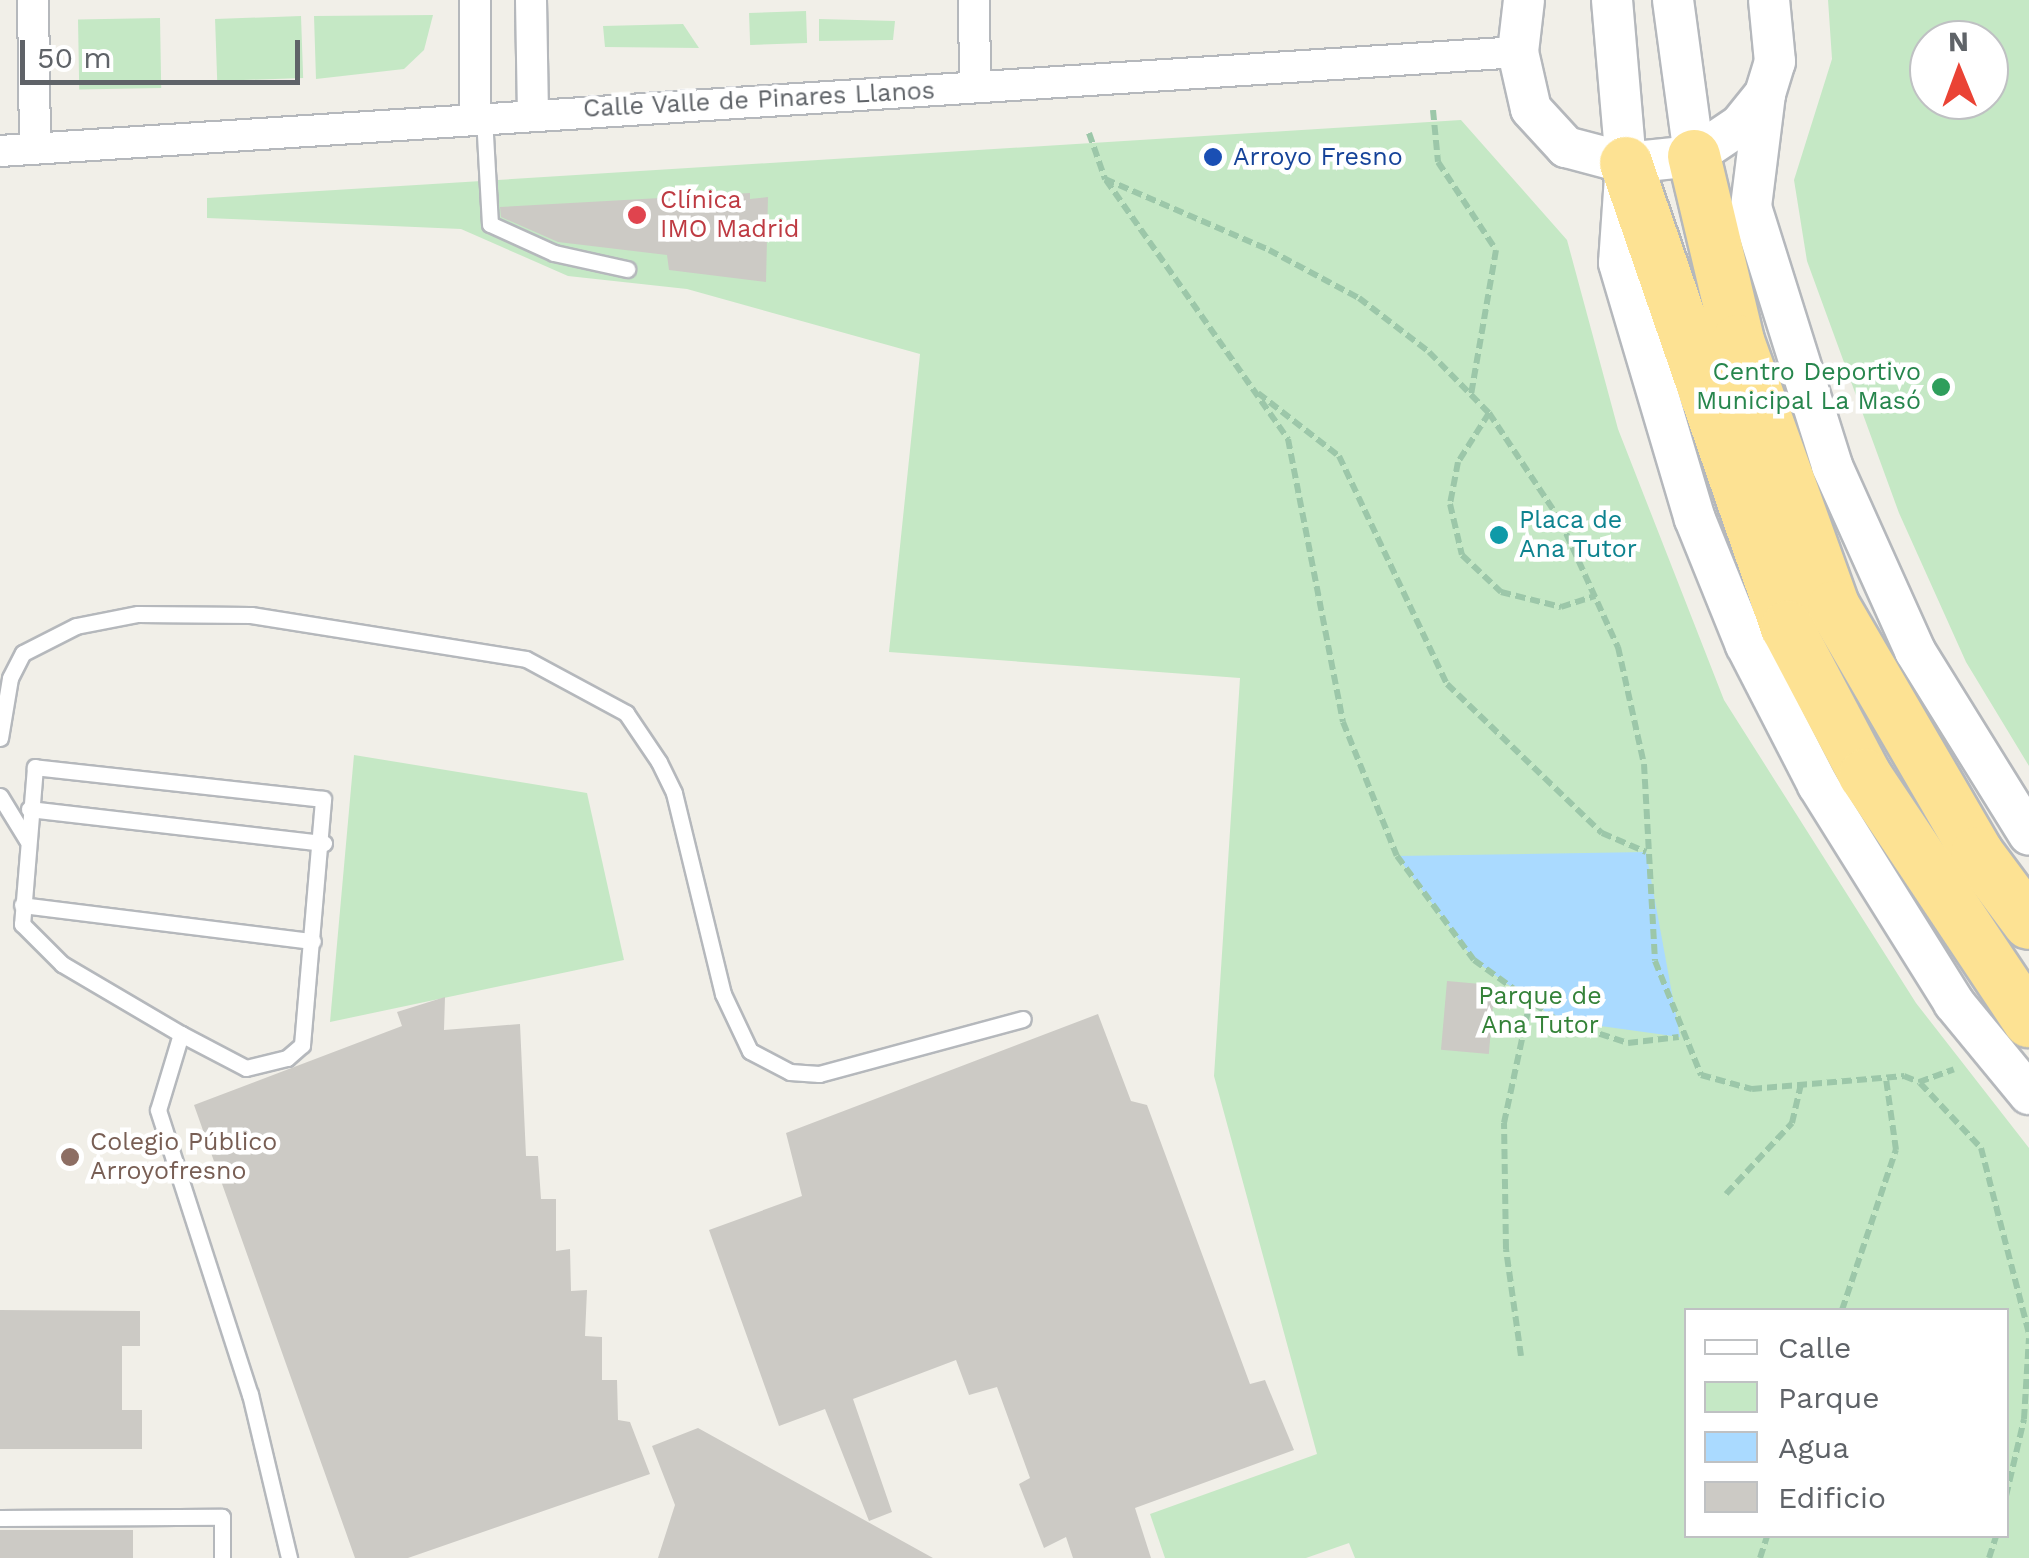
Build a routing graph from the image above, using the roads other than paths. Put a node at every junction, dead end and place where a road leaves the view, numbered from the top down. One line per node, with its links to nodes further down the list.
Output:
1 (33, 0): 14 (street)
2 (475, 0): 13 (street)
3 (530, 0): 12 (street)
4 (974, 0): 10 (street)
5 (1524, 0): 9 (street)
6 (1612, 0): 17 (street)
7 (1672, 0): 16 (street)
8 (1768, 0): 11 (street)
9 (1518, 52): 10 (street, Calle Valle de Pinares Llanos); 17 (street)
10 (975, 86): 12 (street, Calle Valle de Pinares Llanos)
11 (1765, 94): 16 (street); 22 (street)
12 (532, 113): 13 (street, Calle Valle de Pinares Llanos)
13 (480, 117): 14 (street, Calle Valle de Pinares Llanos); 18 (lane)
14 (36, 147): 15 (street, Calle Valle de Pinares Llanos)
15 (0, 151)
16 (1694, 156): 17 (street); 26 (highway)
17 (1626, 163): 29 (highway); 31 (street)
18 (627, 269)
19 (0, 738): 28 (lane)
20 (0, 796): 23 (lane)
21 (30, 809): 23 (lane); 24 (lane); 24 (lane)
22 (2029, 835)
23 (27, 840): 25 (lane)
24 (324, 843): 27 (lane)
25 (22, 905): 27 (lane); 30 (lane)
26 (2029, 923)
27 (313, 941): 30 (lane)
28 (1024, 1020)
29 (2029, 1020)
30 (182, 1034): 34 (lane)
31 (2029, 1094)
32 (0, 1518): 33 (lane)
33 (222, 1558)
34 (290, 1558)

